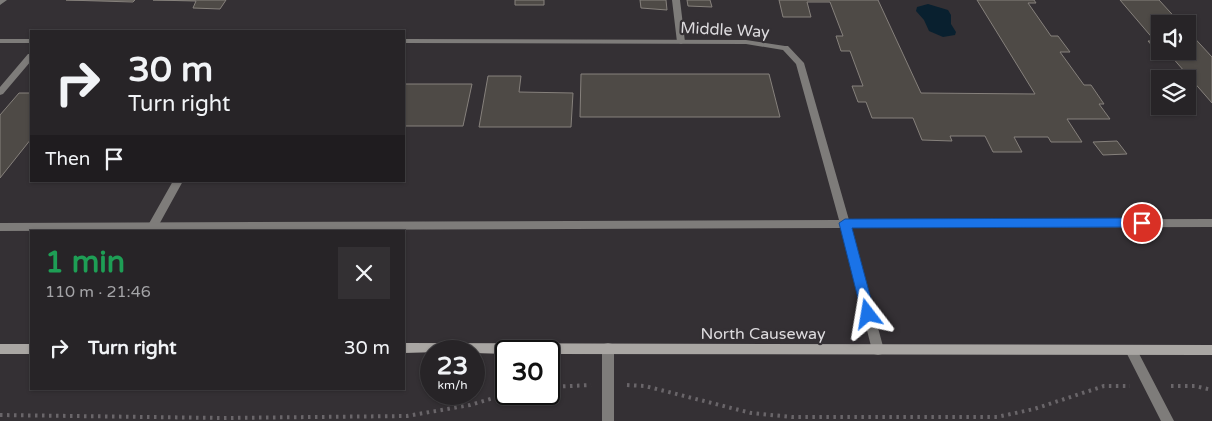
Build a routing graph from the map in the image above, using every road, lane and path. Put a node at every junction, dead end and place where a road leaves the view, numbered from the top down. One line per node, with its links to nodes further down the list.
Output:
1 (676, 0): 5 (street)
2 (0, 41): 3 (street)
3 (30, 41)
4 (405, 41): 5 (street, Middle Way)
5 (681, 42): 9 (street, Middle Way)
6 (30, 57): 7 (street)
7 (0, 92)
8 (177, 182): 11 (street)
9 (845, 223): 10 (street); 11 (street); 17 (street, Middle Way)
10 (1212, 223)
11 (152, 226): 12 (street)
12 (0, 227)
13 (405, 348): 14 (main road, North Causeway)
14 (608, 348): 17 (main road, North Causeway); 20 (street)
15 (0, 349): 16 (main road)
16 (30, 349)
17 (878, 350): 18 (main road, North Causeway)
18 (1131, 350): 19 (main road, North Causeway); 22 (street)
19 (1212, 350)
20 (608, 384): 21 (path); 22 (path); 26 (street)
21 (560, 386)
22 (1150, 386): 23 (path); 27 (street)
23 (1212, 390)
24 (495, 398): 25 (path)
25 (0, 416)
26 (608, 421)
27 (1168, 421)

